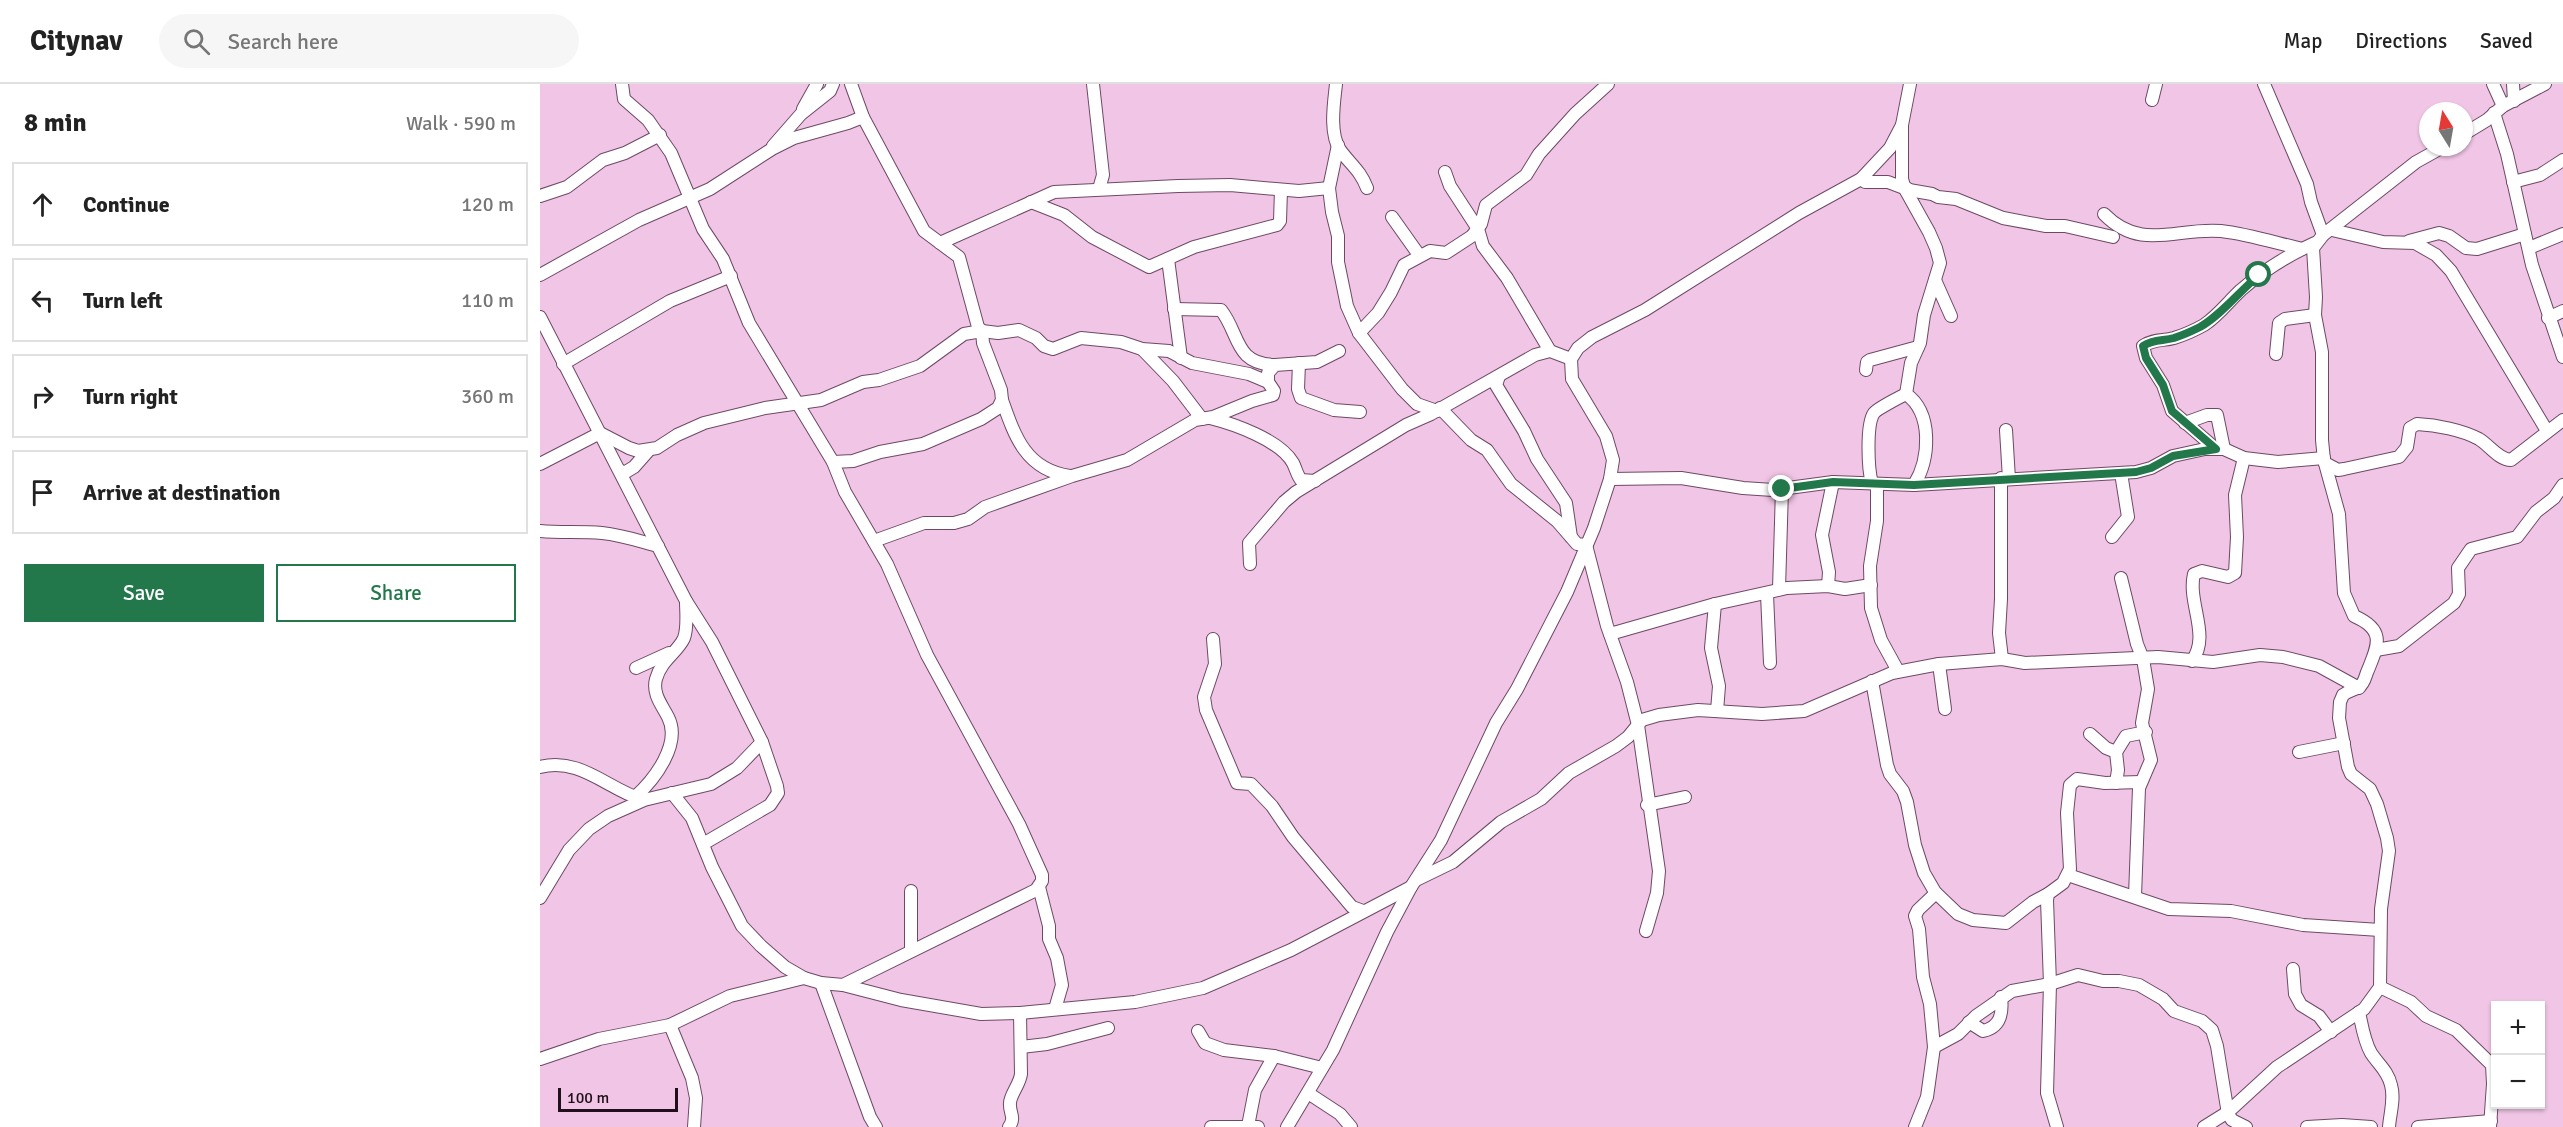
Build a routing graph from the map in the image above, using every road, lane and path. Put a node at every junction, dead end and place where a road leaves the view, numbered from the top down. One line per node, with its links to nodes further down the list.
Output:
1 (622, 84): 22 (street)
2 (817, 84): 16 (street)
3 (833, 84): 16 (street)
4 (851, 84): 17 (street)
5 (1093, 84): 31 (street)
6 (1336, 84): 23 (street)
7 (1608, 84): 40 (street)
8 (1910, 84): 19 (street)
9 (2156, 84): 14 (street)
10 (2265, 84): 43 (street)
11 (2493, 84): 15 (street)
12 (2513, 84): 15 (street)
13 (2545, 84): 15 (street)
14 (2152, 100)
15 (2504, 107): 20 (street); 29 (street)
16 (801, 114): 24 (street)
17 (862, 117): 18 (street); 21 (street)
18 (848, 123): 21 (street); 24 (street)
19 (1902, 125): 28 (street); 34 (street)
20 (2473, 128)
21 (870, 129): 46 (street)
22 (660, 135): 35 (street); 36 (street)
23 (1338, 145): 30 (street); 32 (street)
24 (768, 151): 36 (street)
25 (2427, 156): 43 (street)
26 (2563, 160): 29 (street)
27 (1444, 172): 40 (street)
28 (1861, 179): 34 (street); 69 (street)
29 (2513, 182): 41 (street)
30 (1329, 188): 33 (street); 61 (street)
31 (1099, 189): 33 (street); 37 (street)
32 (1367, 189)
33 (1281, 190): 50 (street)
34 (1907, 190): 44 (street); 53 (street)
35 (540, 196)
36 (690, 196): 51 (street); 52 (street)
37 (1031, 202): 46 (street); 50 (street)
38 (2104, 214): 48 (street)
39 (1392, 217): 49 (street)
40 (1478, 229): 49 (street); 65 (street)
41 (2525, 234): 45 (street); 47 (street)
42 (2563, 234): 47 (street)
43 (2323, 236): 45 (street); 48 (street); 56 (street)
44 (2113, 237)
45 (2409, 241): 84 (street)
46 (940, 243): 60 (street)
47 (2529, 248): 58 (street)
48 (2302, 249): 82 (street)
49 (1419, 255): 61 (street)
50 (1168, 259): 54 (street)
51 (540, 275)
52 (731, 276): 71 (street); 77 (street)
53 (1935, 280): 57 (street); 62 (street)
54 (1174, 309): 68 (street); 73 (street)
55 (2563, 311): 58 (street)
56 (2315, 315): 66 (street); 89 (street)
57 (1951, 316)
58 (2548, 318): 67 (street)
59 (541, 321): 71 (street)
60 (982, 331): 63 (street); 76 (street); 77 (street)
61 (1359, 333): 78 (street)
62 (1918, 347): 72 (street); 75 (street)
63 (1142, 349): 68 (street); 80 (street)
64 (1339, 351): 70 (street)
65 (1550, 351): 69 (street); 74 (street)
66 (2276, 354)
67 (2563, 357)
68 (1181, 358): 73 (street)
69 (1571, 359): 95 (street)
70 (1299, 363): 73 (street); 79 (street)
71 (563, 364): 85 (street)
72 (1866, 370)
73 (1271, 372): 80 (street)
74 (1499, 376): 78 (street); 105 (street)
75 (1906, 394): 99 (street); 101 (street)
76 (1002, 400): 90 (street); 94 (street)
77 (797, 405): 87 (street); 90 (street)
78 (1438, 410): 97 (street); 105 (street)
79 (1360, 412)
80 (1206, 418): 94 (street); 97 (street)
81 (2563, 420): 84 (street)
82 (2185, 423): 86 (street); 86 (street)
83 (2006, 430): 96 (street)
84 (2547, 431): 89 (street)
85 (600, 433): 87 (street); 91 (street); 92 (street)
86 (2220, 449): 88 (street); 93 (street)
87 (649, 450): 92 (street)
88 (2244, 458): 89 (street); 123 (street)
89 (2325, 460): 119 (street)
90 (833, 462): 106 (street)
91 (540, 464)
92 (621, 471): 108 (street)
93 (2121, 473): 96 (street); 104 (street)
94 (1072, 476): 106 (street)
95 (1610, 479): 102 (street); 107 (street)
96 (2005, 479): 101 (street); 121 (street)
97 (1315, 481): 109 (street)
98 (1833, 482): 99 (street); 102 (street); 112 (street)
99 (1875, 484): 101 (street); 111 (street)
100 (2563, 484): 119 (street)
101 (1914, 485)
102 (1782, 489): 113 (street)
103 (540, 531): 108 (street)
104 (2112, 537)
105 (1572, 538): 107 (street)
106 (874, 541): 151 (street)
107 (1586, 545): 117 (street); 150 (street)
108 (658, 546): 115 (street)
109 (1250, 564)
110 (2121, 578): 122 (street)
111 (1871, 585): 112 (street); 127 (street)
112 (1828, 586): 113 (street)
113 (1779, 589): 114 (street)
114 (1767, 594): 116 (street); 124 (street)
115 (686, 601): 120 (street); 135 (street)
116 (1715, 604): 117 (street); 131 (street)
117 (1610, 634): 132 (street)
118 (1213, 639): 157 (street)
119 (2376, 650): 129 (street)
120 (673, 651): 126 (street); 144 (street)
121 (2002, 658): 122 (street); 125 (street)
122 (2143, 659): 123 (street); 133 (street)
123 (2192, 661): 129 (street)
124 (1770, 663)
125 (1939, 664): 127 (street); 130 (street)
126 (636, 668)
127 (1898, 671): 128 (street)
128 (1872, 681): 131 (street); 153 (street)
129 (2359, 688): 136 (street)
130 (1945, 709)
131 (1718, 711): 132 (street)
132 (1638, 725): 145 (street); 150 (street)
133 (2146, 732): 137 (street); 140 (street)
134 (2090, 734): 137 (street)
135 (762, 742): 142 (street); 146 (street)
136 (2344, 743): 138 (street); 158 (street)
137 (2116, 752): 141 (street)
138 (2299, 752)
139 (540, 767): 144 (street)
140 (2140, 782): 141 (street); 155 (street)
141 (2116, 783): 148 (street)
142 (672, 793): 144 (street); 146 (street)
143 (1685, 797): 145 (street)
144 (640, 799): 147 (street)
145 (1647, 805): 159 (street)
146 (703, 844): 162 (street)
147 (555, 874): 149 (street); 156 (street)
148 (2068, 875): 154 (street); 155 (street)
149 (540, 879)
150 (1413, 884): 157 (street); 180 (street)
151 (1039, 887): 160 (street); 168 (street)
152 (911, 891): 160 (street)
153 (1936, 893): 154 (street); 177 (street)
154 (2048, 894): 164 (street)
155 (2135, 896): 158 (street)
156 (540, 898)
157 (1364, 911): 168 (street)
158 (2380, 930): 166 (street)
159 (1646, 931)
160 (911, 951): 165 (street)
161 (2293, 969): 175 (street)
162 (804, 978): 163 (street); 172 (street)
163 (821, 982): 165 (street); 185 (street)
164 (2050, 984): 167 (street); 182 (street); 183 (street)
165 (843, 985): 170 (street)
166 (2380, 987): 169 (street); 184 (street)
167 (2001, 997): 171 (street); 171 (street)
168 (1055, 1009): 170 (street)
169 (2359, 1012): 175 (street); 199 (street)
170 (1020, 1013): 176 (street)
171 (1969, 1022): 177 (street)
172 (670, 1025): 179 (street); 187 (street)
173 (1108, 1028): 176 (street)
174 (1198, 1031): 178 (street)
175 (2331, 1032): 182 (street)
176 (1022, 1047): 188 (street)
177 (1934, 1047): 192 (street)
178 (1274, 1056): 180 (street); 186 (street)
179 (540, 1059)
180 (1322, 1068): 181 (street)
181 (1308, 1093): 190 (street); 191 (street)
182 (2228, 1112): 195 (street); 196 (street)
183 (2052, 1114): 193 (street); 194 (street)
184 (2490, 1124): 200 (street)
185 (873, 1126)
186 (1253, 1126): 189 (street)
187 (694, 1127)
188 (1009, 1127)
189 (1211, 1127)
190 (1287, 1127)
191 (1351, 1127)
192 (1915, 1127)
193 (2045, 1127)
194 (2056, 1127)
195 (2204, 1127)
196 (2246, 1127)
197 (2307, 1127): 198 (street)
198 (2371, 1127)
199 (2389, 1127)
200 (2418, 1127)

